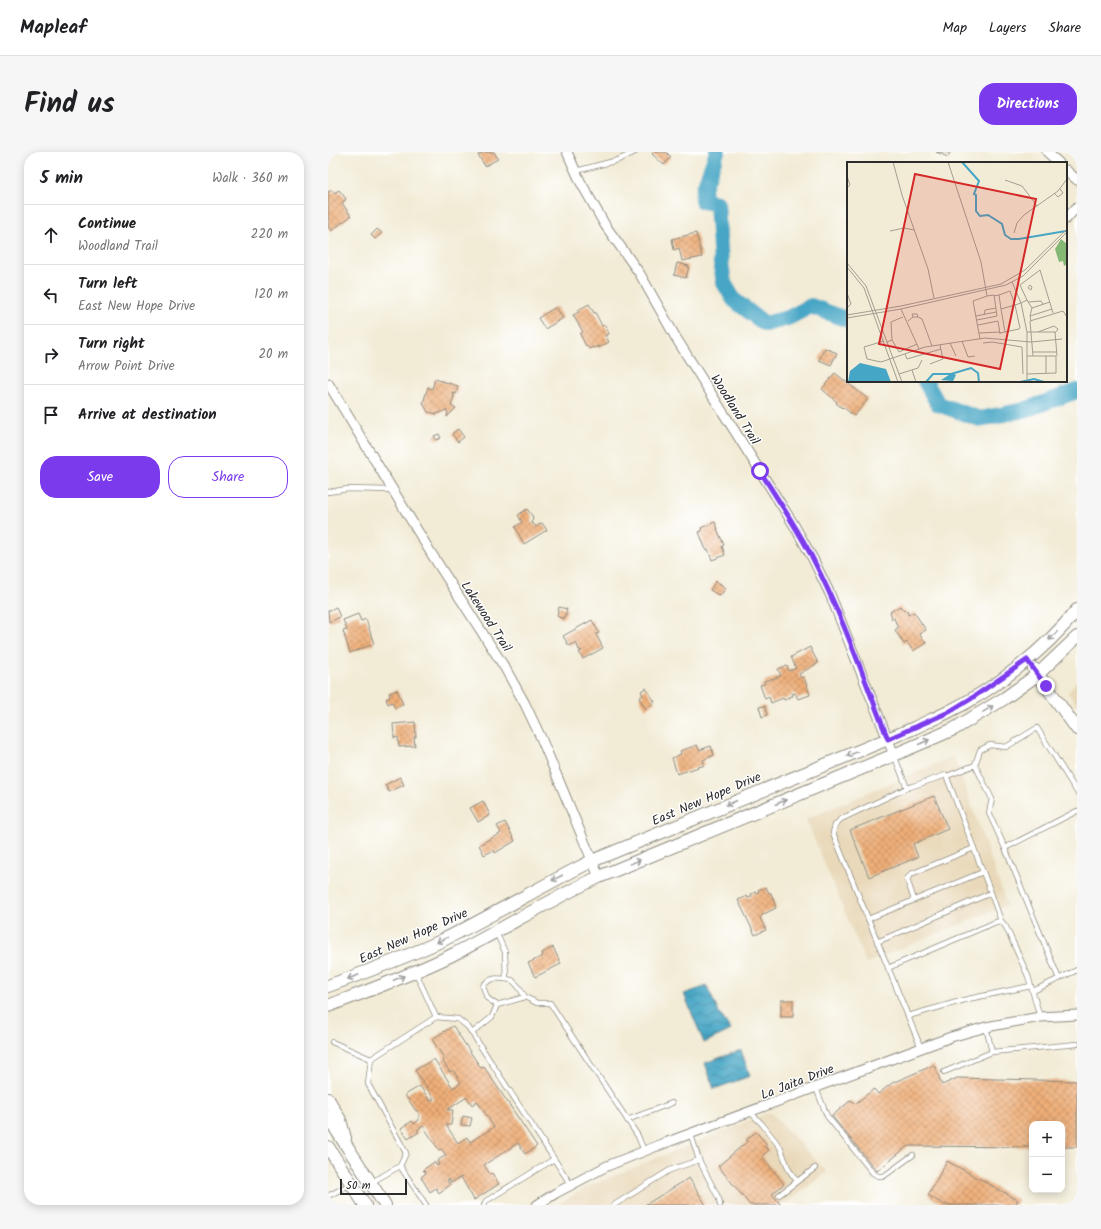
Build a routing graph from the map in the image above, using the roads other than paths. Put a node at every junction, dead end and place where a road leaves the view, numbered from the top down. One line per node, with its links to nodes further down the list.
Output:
1 (567, 152): 5 (street, Woodland Trail)
2 (635, 152): 5 (lane)
3 (1047, 152): 4 (street)
4 (1058, 162)
5 (576, 171): 18 (street, Woodland Trail)
6 (1067, 171): 7 (street)
7 (1077, 180)
8 (1077, 208): 9 (street)
9 (1067, 218)
10 (328, 383): 11 (street, Lakewood Trail)
11 (392, 490): 12 (lane); 27 (street, Lakewood Trail)
12 (328, 492)
13 (1077, 610): 15 (street, East New Hope Drive, one-way to 15)
14 (1077, 636): 16 (street)
15 (1027, 660): 16 (street); 18 (street, East New Hope Drive)
16 (1037, 675): 17 (street); 19 (street, one-way to 16)
17 (1077, 729)
18 (888, 739): 19 (street, Woodland Trail); 27 (street, East New Hope Drive, one-way to 27)
19 (894, 755): 22 (lane); 29 (street, one-way to 19)
20 (975, 765): 21 (lane); 23 (lane); 26 (lane)
21 (948, 776): 22 (lane); 25 (lane)
22 (907, 788): 32 (lane)
23 (1077, 792)
24 (1077, 811): 26 (lane)
25 (974, 848): 28 (lane); 31 (lane)
26 (1004, 848): 40 (lane)
27 (592, 861): 29 (street, Lakewood Trail); 41 (street, East New Hope Drive, one-way to 41)
28 (983, 872): 30 (lane); 31 (lane)
29 (599, 877): 34 (street)
30 (991, 893): 33 (lane); 35 (lane)
31 (914, 900): 32 (lane)
32 (868, 919): 35 (lane)
33 (1001, 921): 36 (lane); 42 (lane)
34 (496, 932): 38 (street); 39 (lane)
35 (877, 942): 36 (lane)
36 (888, 968): 48 (lane)
37 (1077, 970): 40 (lane)
38 (415, 971): 46 (street, one-way to 38); 49 (lane)
39 (506, 979): 44 (lane); 45 (lane)
40 (1059, 979): 43 (lane)
41 (328, 986)
42 (1031, 986): 43 (lane); 48 (lane)
43 (1033, 992): 50 (lane)
44 (525, 998): 45 (lane); 64 (lane)
45 (496, 1005): 52 (lane)
46 (328, 1006)
47 (1077, 1015): 50 (street, La Jaita Drive)
48 (908, 1016): 55 (lane)
49 (436, 1017): 52 (lane); 57 (lane)
50 (1040, 1017): 51 (street, La Jaita Drive)
51 (986, 1027): 55 (street, La Jaita Drive); 56 (lane)
52 (472, 1033): 70 (lane)
53 (332, 1042): 57 (lane)
54 (1077, 1044): 56 (lane)
55 (921, 1048): 59 (street, La Jaita Drive)
56 (992, 1052): 58 (lane)
57 (371, 1059): 72 (lane)
58 (944, 1072)
59 (816, 1088): 62 (street, La Jaita Drive); 69 (lane)
60 (328, 1099): 67 (street)
61 (672, 1103): 64 (lane)
62 (750, 1112): 65 (street, La Jaita Drive); 74 (lane)
63 (328, 1117): 67 (street)
64 (627, 1120): 68 (lane)
65 (690, 1135): 68 (street, La Jaita Drive); 71 (lane)
66 (328, 1147): 76 (street)
67 (349, 1150): 75 (street)
68 (644, 1151): 77 (street, La Jaita Drive)
69 (913, 1155)
70 (554, 1159): 77 (lane); 83 (lane)
71 (699, 1160): 85 (lane); 86 (lane)
72 (400, 1166): 75 (lane); 82 (lane)
73 (815, 1168): 74 (lane)
74 (797, 1181): 78 (lane)
75 (371, 1182): 81 (street)
76 (351, 1183): 79 (lane); 80 (street)
77 (571, 1185): 84 (street, La Jaita Drive)
78 (779, 1194)
79 (328, 1196)
80 (365, 1205)
81 (385, 1205)
82 (426, 1205)
83 (484, 1205)
84 (537, 1205)
85 (614, 1205)
86 (720, 1205)

